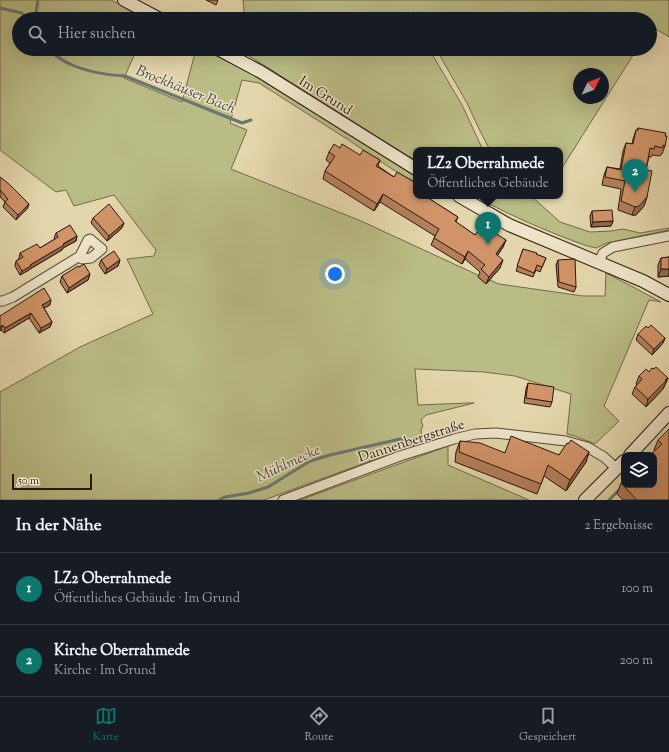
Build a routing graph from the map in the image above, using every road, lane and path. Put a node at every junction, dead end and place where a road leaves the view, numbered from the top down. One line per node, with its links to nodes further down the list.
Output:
1 (124, 0): 2 (main road)
2 (147, 12)
3 (231, 56): 4 (main road, Im Grund)
4 (413, 167)
5 (464, 199): 8 (main road)
6 (669, 236): 8 (street)
7 (80, 256): 10 (street)
8 (598, 262): 9 (main road)
9 (669, 295)
10 (0, 301)
11 (669, 413): 12 (main road)
12 (633, 452)
13 (620, 465): 14 (street, Dannenbergstraße); 15 (main road)
14 (283, 500)
15 (585, 500)

